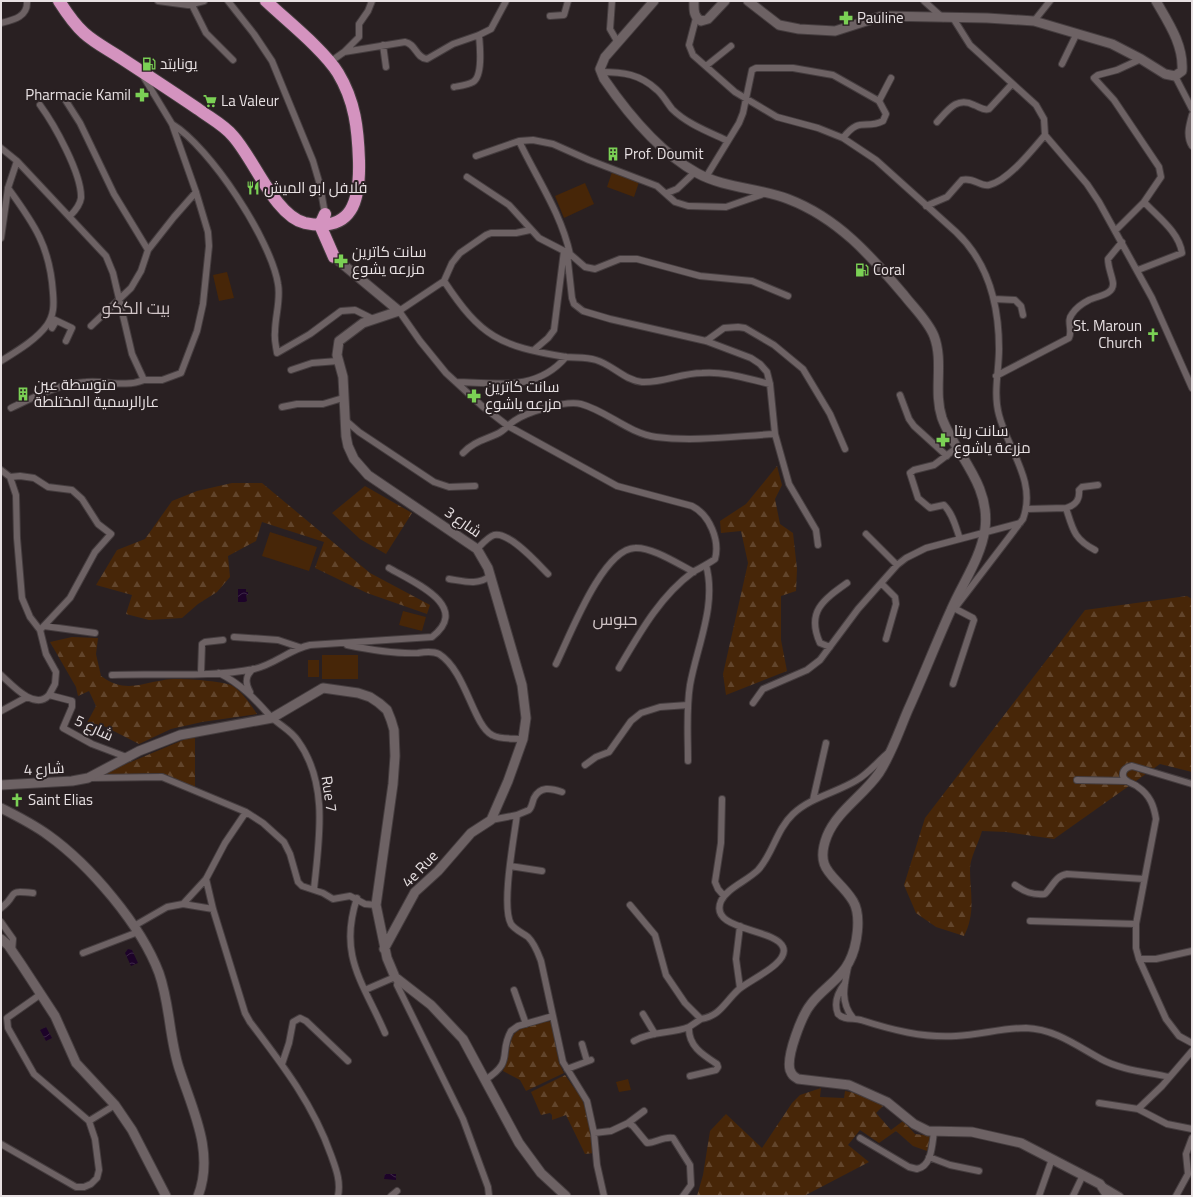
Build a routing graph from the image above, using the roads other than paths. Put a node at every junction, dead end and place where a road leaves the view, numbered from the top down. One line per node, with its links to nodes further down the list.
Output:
1 (27, 1): 24 (street)
2 (158, 1): 18 (street)
3 (204, 1): 18 (street)
4 (228, 1): 69 (street)
5 (266, 1): 33 (highway)
6 (372, 1): 30 (street)
7 (506, 1): 26 (street)
8 (568, 1): 19 (street)
9 (612, 1): 27 (street)
10 (654, 1): 27 (street)
11 (694, 1): 20 (street)
12 (725, 1): 20 (street)
13 (748, 1): 21 (street)
14 (924, 1): 21 (street)
15 (1050, 1): 23 (street)
16 (1156, 1): 39 (street)
17 (60, 2): 37 (highway)
18 (192, 4): 32 (street)
19 (550, 16)
20 (696, 18): 35 (street)
21 (943, 18): 22 (street)
22 (953, 18): 23 (street); 41 (street)
23 (1034, 21): 25 (street)
24 (1, 23)
25 (1077, 33): 31 (street); 34 (street)
26 (479, 35): 28 (street); 42 (street)
27 (617, 41): 38 (street)
28 (383, 45): 30 (street); 36 (street)
29 (731, 46): 35 (street)
30 (342, 53): 33 (street)
31 (1141, 59): 39 (street); 66 (street)
32 (233, 60)
33 (330, 62): 69 (highway)
34 (1062, 64)
35 (706, 66): 43 (street)
36 (386, 67)
37 (140, 71): 50 (street); 69 (highway)
38 (601, 72): 54 (street); 59 (street)
39 (1175, 76): 47 (street)
40 (891, 78): 45 (street)
41 (1012, 84): 49 (street); 51 (street)
42 (454, 87)
43 (746, 99): 45 (street); 52 (street); 54 (street)
44 (66, 100): 74 (street)
45 (879, 101): 52 (street)
46 (40, 105): 68 (street)
47 (1192, 109)
48 (1192, 115): 55 (street)
49 (937, 122)
50 (172, 124): 63 (street); 85 (street)
51 (1045, 135): 67 (street); 71 (street)
52 (843, 138): 67 (street)
53 (519, 141): 57 (street); 64 (street); 75 (street)
54 (728, 141): 61 (street)
55 (1192, 146)
56 (1, 148): 58 (street)
57 (476, 156)
58 (17, 161): 62 (street); 68 (street)
59 (695, 172): 61 (street); 64 (street)
60 (467, 177): 70 (street)
61 (706, 177): 65 (street)
62 (8, 188): 72 (street); 84 (street)
63 (196, 192): 74 (street); 96 (street)
64 (667, 193): 65 (street)
65 (768, 193): 107 (street)
66 (1144, 202): 71 (street); 77 (street)
67 (926, 206): 80 (street)
68 (70, 216): 81 (street)
69 (325, 221): 76 (highway)
70 (530, 230): 75 (street); 78 (street)
71 (1116, 230): 73 (street)
72 (1, 238)
73 (1122, 242): 77 (street); 95 (street)
74 (148, 250): 81 (street)
75 (567, 253): 79 (street); 89 (street); 90 (street)
76 (334, 257): 82 (street)
77 (1138, 270): 99 (street)
78 (444, 281): 82 (street); 90 (street)
79 (788, 296)
80 (994, 299): 83 (street); 95 (street)
81 (118, 300): 86 (street); 96 (street)
82 (399, 311): 85 (street, شارع 3); 97 (street)
83 (1023, 315)
84 (54, 319): 87 (street); 88 (street); 92 (street)
85 (372, 319): 93 (street, شارع 3)
86 (91, 326)
87 (52, 328)
88 (66, 341)
89 (706, 341): 98 (street); 108 (street)
90 (534, 350): 91 (street)
91 (566, 357): 97 (street); 98 (street)
92 (1, 361)
93 (338, 361): 94 (street); 101 (street, شارع 3)
94 (291, 370)
95 (996, 376): 116 (street)
96 (144, 380): 103 (street)
97 (456, 382): 105 (street)
98 (770, 384): 106 (street)
99 (1192, 388)
100 (900, 395): 110 (street)
101 (343, 398): 102 (street); 104 (street, شارع 3)
102 (282, 407)
103 (11, 408)
104 (344, 419): 114 (street); 122 (street, شارع 3)
105 (508, 426): 106 (street); 109 (street); 124 (street)
106 (775, 434): 121 (street)
107 (958, 447): 110 (street); 118 (street)
108 (845, 449)
109 (463, 454)
110 (947, 456): 120 (street)
111 (1, 470): 112 (street)
112 (10, 477): 134 (street); 134 (street)
113 (1098, 485): 115 (street)
114 (475, 486)
115 (1066, 508): 116 (street); 123 (street)
116 (1027, 510): 117 (street)
117 (1020, 523): 118 (street); 133 (street)
118 (984, 531): 120 (street); 133 (street)
119 (866, 534): 125 (street)
120 (960, 539): 125 (street)
121 (818, 545)
122 (477, 549): 128 (street); 129 (street, شارع 3)
123 (1095, 550)
124 (706, 565): 127 (street); 154 (street)
125 (897, 565): 132 (street)
126 (389, 568): 139 (street)
127 (694, 572): 142 (street); 143 (street)
128 (548, 574)
129 (490, 576): 130 (street); 157 (street, شارع 3)
130 (449, 579)
131 (847, 583): 141 (street)
132 (881, 583): 137 (street); 141 (street)
133 (954, 608): 149 (street); 159 (street)
134 (42, 628): 135 (street); 151 (street)
135 (95, 633)
136 (234, 637): 140 (street)
137 (886, 639)
138 (223, 640): 145 (street)
139 (342, 644): 140 (street); 157 (street)
140 (299, 647): 144 (street)
141 (830, 647): 153 (street)
142 (556, 664)
143 (619, 668)
144 (253, 669): 146 (street); 150 (street)
145 (201, 673): 146 (street); 148 (street)
146 (218, 673): 150 (street)
147 (1, 675): 152 (street)
148 (112, 675)
149 (953, 684)
150 (251, 694): 156 (street)
151 (49, 695): 152 (street, شارع 5); 160 (street, شارع 5)
152 (28, 697): 155 (street)
153 (753, 703)
154 (688, 705): 161 (street); 162 (street)
155 (1, 711)
156 (272, 718): 160 (street, شارع 4); 180 (street, Rue 7); 185 (street)
157 (523, 739): 174 (street, شارع 3)
158 (826, 743): 170 (street)
159 (891, 750): 170 (street); 200 (street)
160 (129, 758): 163 (street, شارع 4)
161 (688, 761)
162 (584, 765)
163 (88, 778): 167 (street, شارع 4); 172 (street)
164 (1077, 780): 165 (street)
165 (1127, 781): 166 (street); 178 (street)
166 (1192, 784)
167 (1, 785)
168 (562, 792): 173 (street)
169 (722, 799): 182 (street)
170 (813, 800): 182 (street)
171 (1, 808): 193 (street)
172 (246, 812): 177 (street); 180 (street)
173 (517, 815): 174 (street); 175 (street)
174 (490, 820): 195 (street, 4e Rue)
175 (510, 866): 176 (street); 208 (street)
176 (542, 871)
177 (206, 879): 184 (street); 188 (street)
178 (1144, 879): 179 (street); 191 (street)
179 (1015, 885)
180 (314, 889): 183 (street)
181 (33, 893): 187 (street)
182 (724, 896): 192 (street)
183 (357, 898): 185 (street); 204 (street)
184 (183, 904): 188 (street); 193 (street)
185 (376, 905): 195 (street)
186 (630, 905): 210 (street)
187 (1, 908)
188 (213, 909): 220 (street)
189 (1030, 921): 191 (street)
190 (1, 922): 196 (street)
191 (1136, 924): 199 (street)
192 (740, 926): 203 (street); 203 (street)
193 (136, 929): 198 (street); 244 (street)
194 (1, 939): 196 (street)
195 (384, 949): 201 (street)
196 (12, 951): 206 (street)
197 (1192, 952): 199 (street)
198 (83, 953)
199 (1139, 959): 216 (street)
200 (849, 964): 202 (street); 232 (street)
201 (397, 978): 204 (street); 224 (street); 247 (street)
202 (844, 982): 209 (street); 209 (street)
203 (740, 988): 210 (street)
204 (365, 990): 213 (street)
205 (514, 990): 211 (street)
206 (41, 994): 226 (street); 229 (street)
207 (643, 1014): 214 (street)
208 (553, 1016): 211 (street); 221 (street)
209 (853, 1018): 223 (street)
210 (701, 1019): 212 (street)
211 (526, 1024): 224 (street)
212 (689, 1027): 214 (street); 222 (street)
213 (385, 1032)
214 (655, 1034): 215 (street)
215 (634, 1041)
216 (1192, 1043)
217 (582, 1044): 221 (street)
218 (1192, 1051): 223 (street)
219 (348, 1061): 220 (street)
220 (282, 1064): 245 (street)
221 (567, 1069): 233 (street)
222 (690, 1076)
223 (1169, 1077): 227 (street)
224 (485, 1080): 248 (street)
225 (1099, 1103): 227 (street)
226 (115, 1105): 229 (street); 243 (street)
227 (1138, 1109): 231 (street)
228 (644, 1111): 230 (street)
229 (89, 1121): 236 (street)
230 (628, 1123): 233 (street); 250 (street)
231 (1192, 1129)
232 (934, 1132): 237 (street); 238 (street)
233 (594, 1134): 249 (street)
234 (860, 1138): 237 (street)
235 (1192, 1138): 255 (street)
236 (1, 1144)
237 (929, 1158): 239 (street)
238 (1052, 1159): 240 (street); 251 (street)
239 (979, 1171)
240 (1083, 1175): 241 (street); 252 (street)
241 (1100, 1184): 253 (street); 254 (street)
242 (397, 1191): 246 (street)
243 (166, 1196)
244 (198, 1196)
245 (338, 1196)
246 (391, 1196)
247 (489, 1196)
248 (566, 1196)
249 (604, 1196)
250 (683, 1196)
251 (1039, 1196)
252 (1073, 1196)
253 (1108, 1196)
254 (1120, 1196)
255 (1176, 1196)

